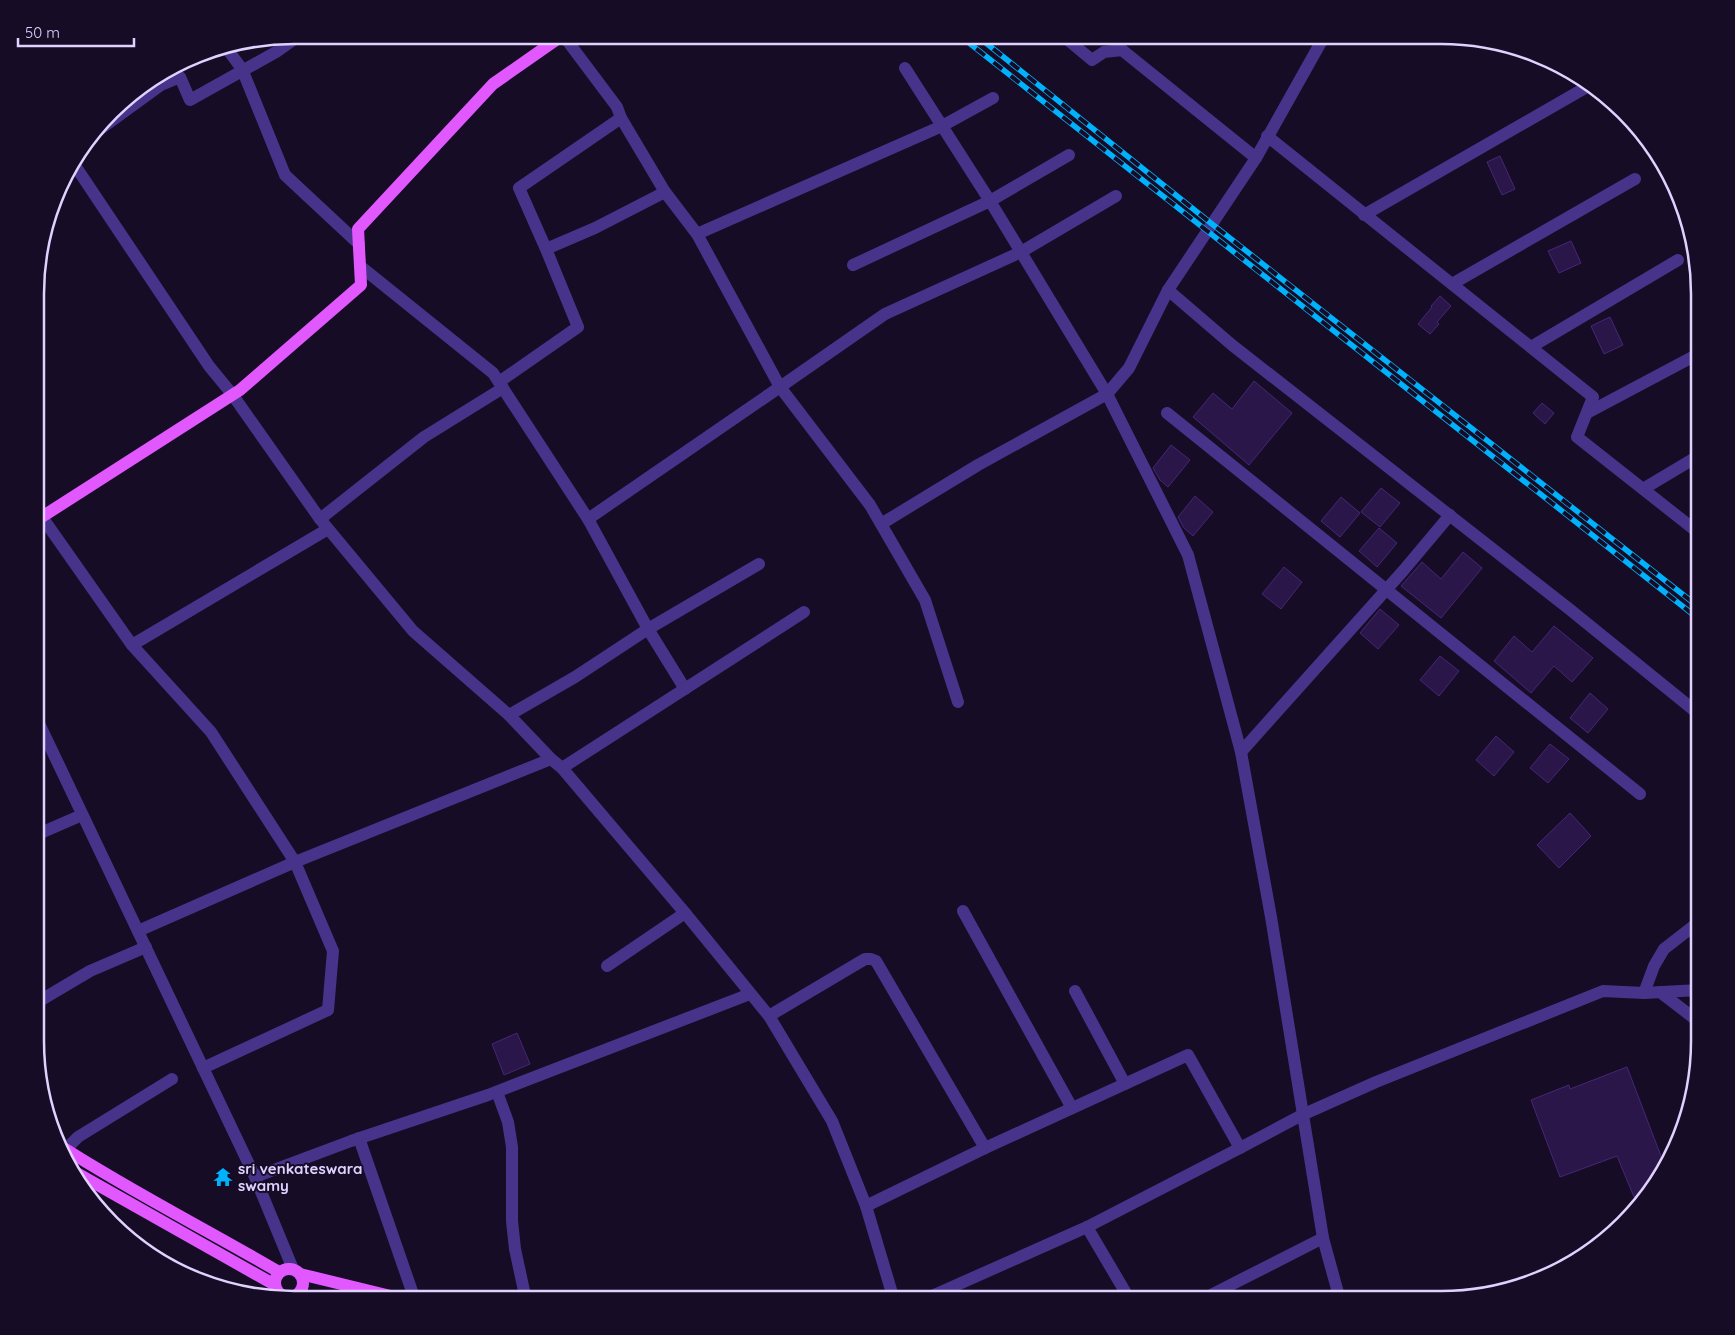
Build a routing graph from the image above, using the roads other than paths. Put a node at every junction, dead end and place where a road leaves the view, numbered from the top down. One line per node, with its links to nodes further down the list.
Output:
1 (287, 44): 8 (street)
2 (550, 44): 24 (main road)
3 (570, 44): 12 (street)
4 (1073, 44): 16 (street)
5 (1320, 44): 14 (street)
6 (229, 52): 8 (street)
7 (905, 68): 13 (street)
8 (242, 70): 11 (street); 24 (street)
9 (1584, 89): 22 (street)
10 (993, 98): 13 (street)
11 (117, 117)
12 (621, 118): 19 (street); 25 (street)
13 (942, 126): 21 (street); 23 (street)
14 (1267, 136): 16 (street); 22 (street)
15 (1069, 155): 21 (street)
16 (1256, 158): 31 (street)
17 (77, 168): 36 (street)
18 (1635, 180): 30 (street)
19 (665, 192): 23 (street); 25 (street)
20 (1116, 196): 26 (street)
21 (990, 201): 26 (street); 28 (street)
22 (1364, 215): 30 (street)
23 (697, 234): 35 (street)
24 (359, 244): 29 (main road)
25 (546, 249): 34 (street)
26 (1020, 252): 35 (street); 37 (street)
27 (1678, 260): 32 (street)
28 (853, 264)
29 (360, 266): 34 (street); 36 (main road)
30 (1452, 284): 32 (street)
31 (1168, 290): 37 (street); 43 (street)
32 (1531, 347): 39 (street)
33 (1691, 359): 39 (street)
34 (501, 385): 44 (street); 45 (street)
35 (780, 386): 44 (street); 46 (street)
36 (232, 394): 42 (main road); 45 (street)
37 (1107, 394): 46 (street); 59 (street)
38 (1167, 413): 50 (street)
39 (1586, 413): 41 (street)
40 (1691, 460): 41 (street)
41 (1643, 489): 48 (street)
42 (44, 515)
43 (1450, 516): 50 (street); 56 (street)
44 (588, 519): 52 (street)
45 (324, 524): 53 (street); 57 (street)
46 (881, 524): 55 (street)
47 (44, 525): 53 (street)
48 (1691, 527)
49 (759, 564): 52 (street)
50 (1387, 590): 59 (street); 62 (street)
51 (804, 612): 54 (street)
52 (648, 629): 54 (street); 57 (street)
53 (132, 645): 65 (street)
54 (685, 689): 61 (street)
55 (958, 702)
56 (1691, 708)
57 (509, 715): 60 (street)
58 (44, 744): 63 (street)
59 (1241, 752): 85 (street)
60 (551, 759): 61 (street); 65 (street)
61 (562, 768): 67 (street)
62 (1640, 794)
63 (82, 815): 64 (street); 69 (street)
64 (44, 832)
65 (295, 862): 69 (street); 80 (street)
66 (963, 911): 84 (street)
67 (685, 913): 71 (street); 76 (street)
68 (1691, 928): 75 (street)
69 (138, 931): 70 (street)
70 (146, 947): 77 (street); 80 (street)
71 (607, 966)
72 (1691, 990): 74 (street)
73 (1075, 991): 82 (street)
74 (1660, 992): 75 (street); 78 (street)
75 (1644, 993): 85 (street)
76 (750, 994): 79 (street); 83 (street)
77 (44, 998)
78 (1691, 1015)
79 (769, 1016): 88 (street); 93 (street)
80 (203, 1068): 92 (street)
81 (172, 1079): 87 (street)
82 (1125, 1084): 84 (street); 89 (street)
83 (497, 1092): 86 (street); 103 (street)
84 (1072, 1108): 88 (street)
85 (1302, 1115): 89 (street); 95 (street)
86 (359, 1138): 92 (street); 102 (street)
87 (66, 1146)
88 (985, 1148): 93 (street)
89 (1240, 1148): 94 (street)
90 (70, 1154): 96 (main road)
91 (84, 1177): 98 (main road)
92 (256, 1177): 97 (street)
93 (866, 1206): 104 (street)
94 (1088, 1227): 105 (street); 106 (street)
95 (1323, 1238): 107 (street); 108 (street)
96 (279, 1272): 97 (main road); 98 (main road)
97 (296, 1272): 100 (main road); 101 (main road)
98 (275, 1285): 99 (main road)
99 (278, 1291)
100 (300, 1291)
101 (371, 1291)
102 (412, 1291)
103 (524, 1291)
104 (891, 1291)
105 (943, 1291)
106 (1125, 1291)
107 (1219, 1291)
108 (1338, 1291)

